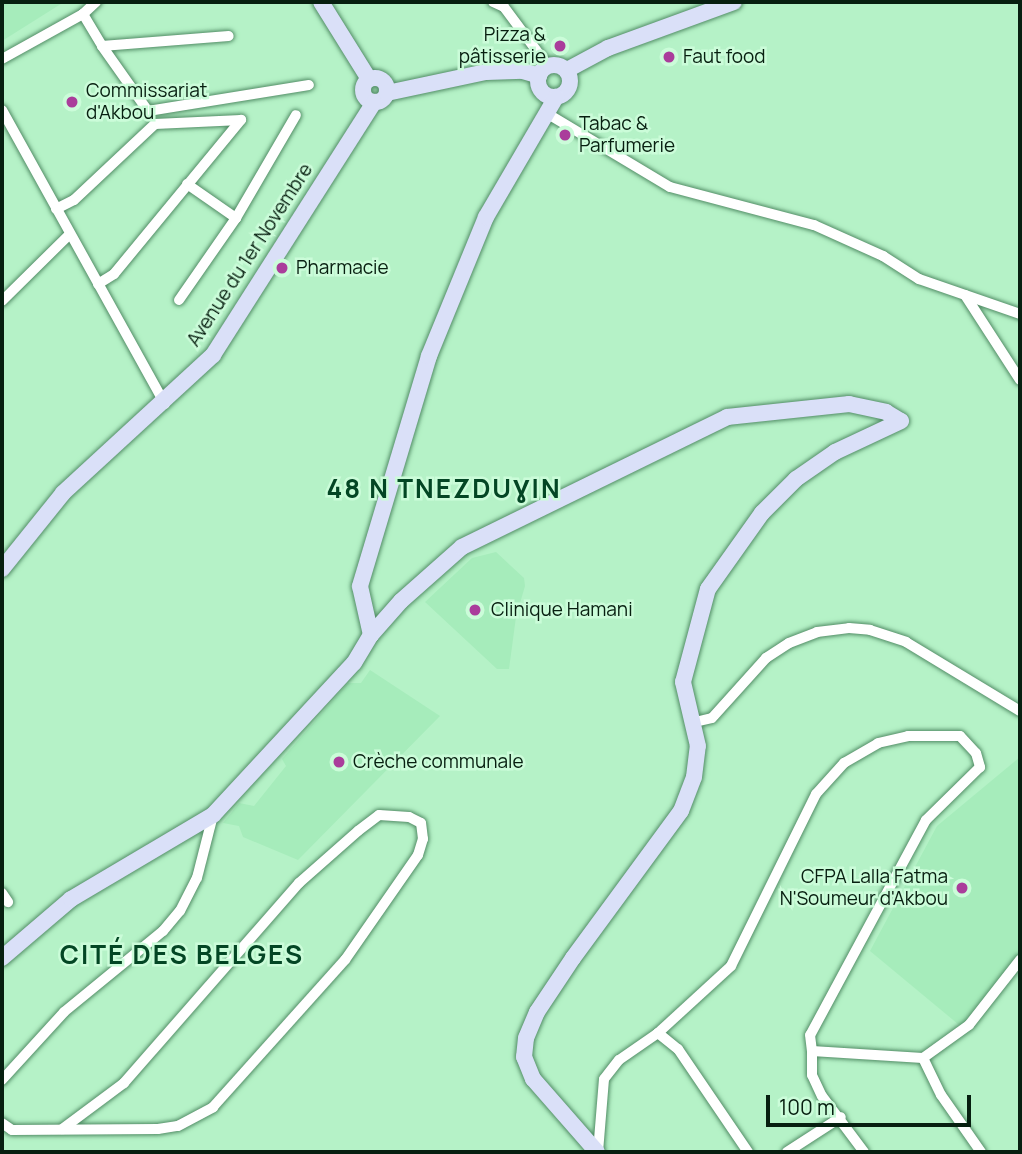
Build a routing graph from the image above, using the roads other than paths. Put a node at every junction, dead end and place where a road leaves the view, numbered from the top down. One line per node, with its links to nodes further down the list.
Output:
1 (96, 2): 5 (street)
2 (321, 2): 12 (street)
3 (493, 2): 10 (street)
4 (734, 2): 9 (street)
5 (83, 14): 7 (street); 8 (street)
6 (229, 36): 7 (street)
7 (102, 46): 11 (street)
8 (2, 59)
9 (567, 70): 10 (street); 13 (street)
10 (543, 71): 12 (street); 13 (street)
11 (309, 85)
12 (380, 97): 27 (street, Avenue du 1er Novembre)
13 (556, 97): 15 (street)
14 (2, 110): 18 (street)
15 (548, 114): 22 (street); 29 (street)
16 (296, 115): 19 (street)
17 (187, 184): 18 (street); 19 (street); 21 (street)
18 (56, 209): 20 (street)
19 (236, 218): 23 (street)
20 (70, 234): 21 (street); 24 (street)
21 (98, 284): 27 (street)
22 (965, 295): 25 (street); 26 (street)
23 (179, 300)
24 (2, 302)
25 (1020, 314)
26 (1020, 380)
27 (165, 405): 28 (street, Avenue du 1er Novembre)
28 (2, 569)
29 (371, 635): 31 (street); 32 (street)
30 (1020, 712): 31 (street)
31 (695, 722): 42 (street)
32 (213, 815): 33 (street); 38 (street)
33 (2, 958)
34 (1020, 960): 37 (street)
35 (658, 1033): 36 (street); 42 (street); 43 (street)
36 (812, 1051): 37 (street); 39 (street)
37 (923, 1058): 46 (street)
38 (2, 1080)
39 (841, 1117): 44 (street); 45 (street)
40 (2, 1123): 41 (street)
41 (62, 1129): 41 (street)
42 (597, 1152)
43 (748, 1152)
44 (787, 1152)
45 (864, 1152)
46 (981, 1152)

